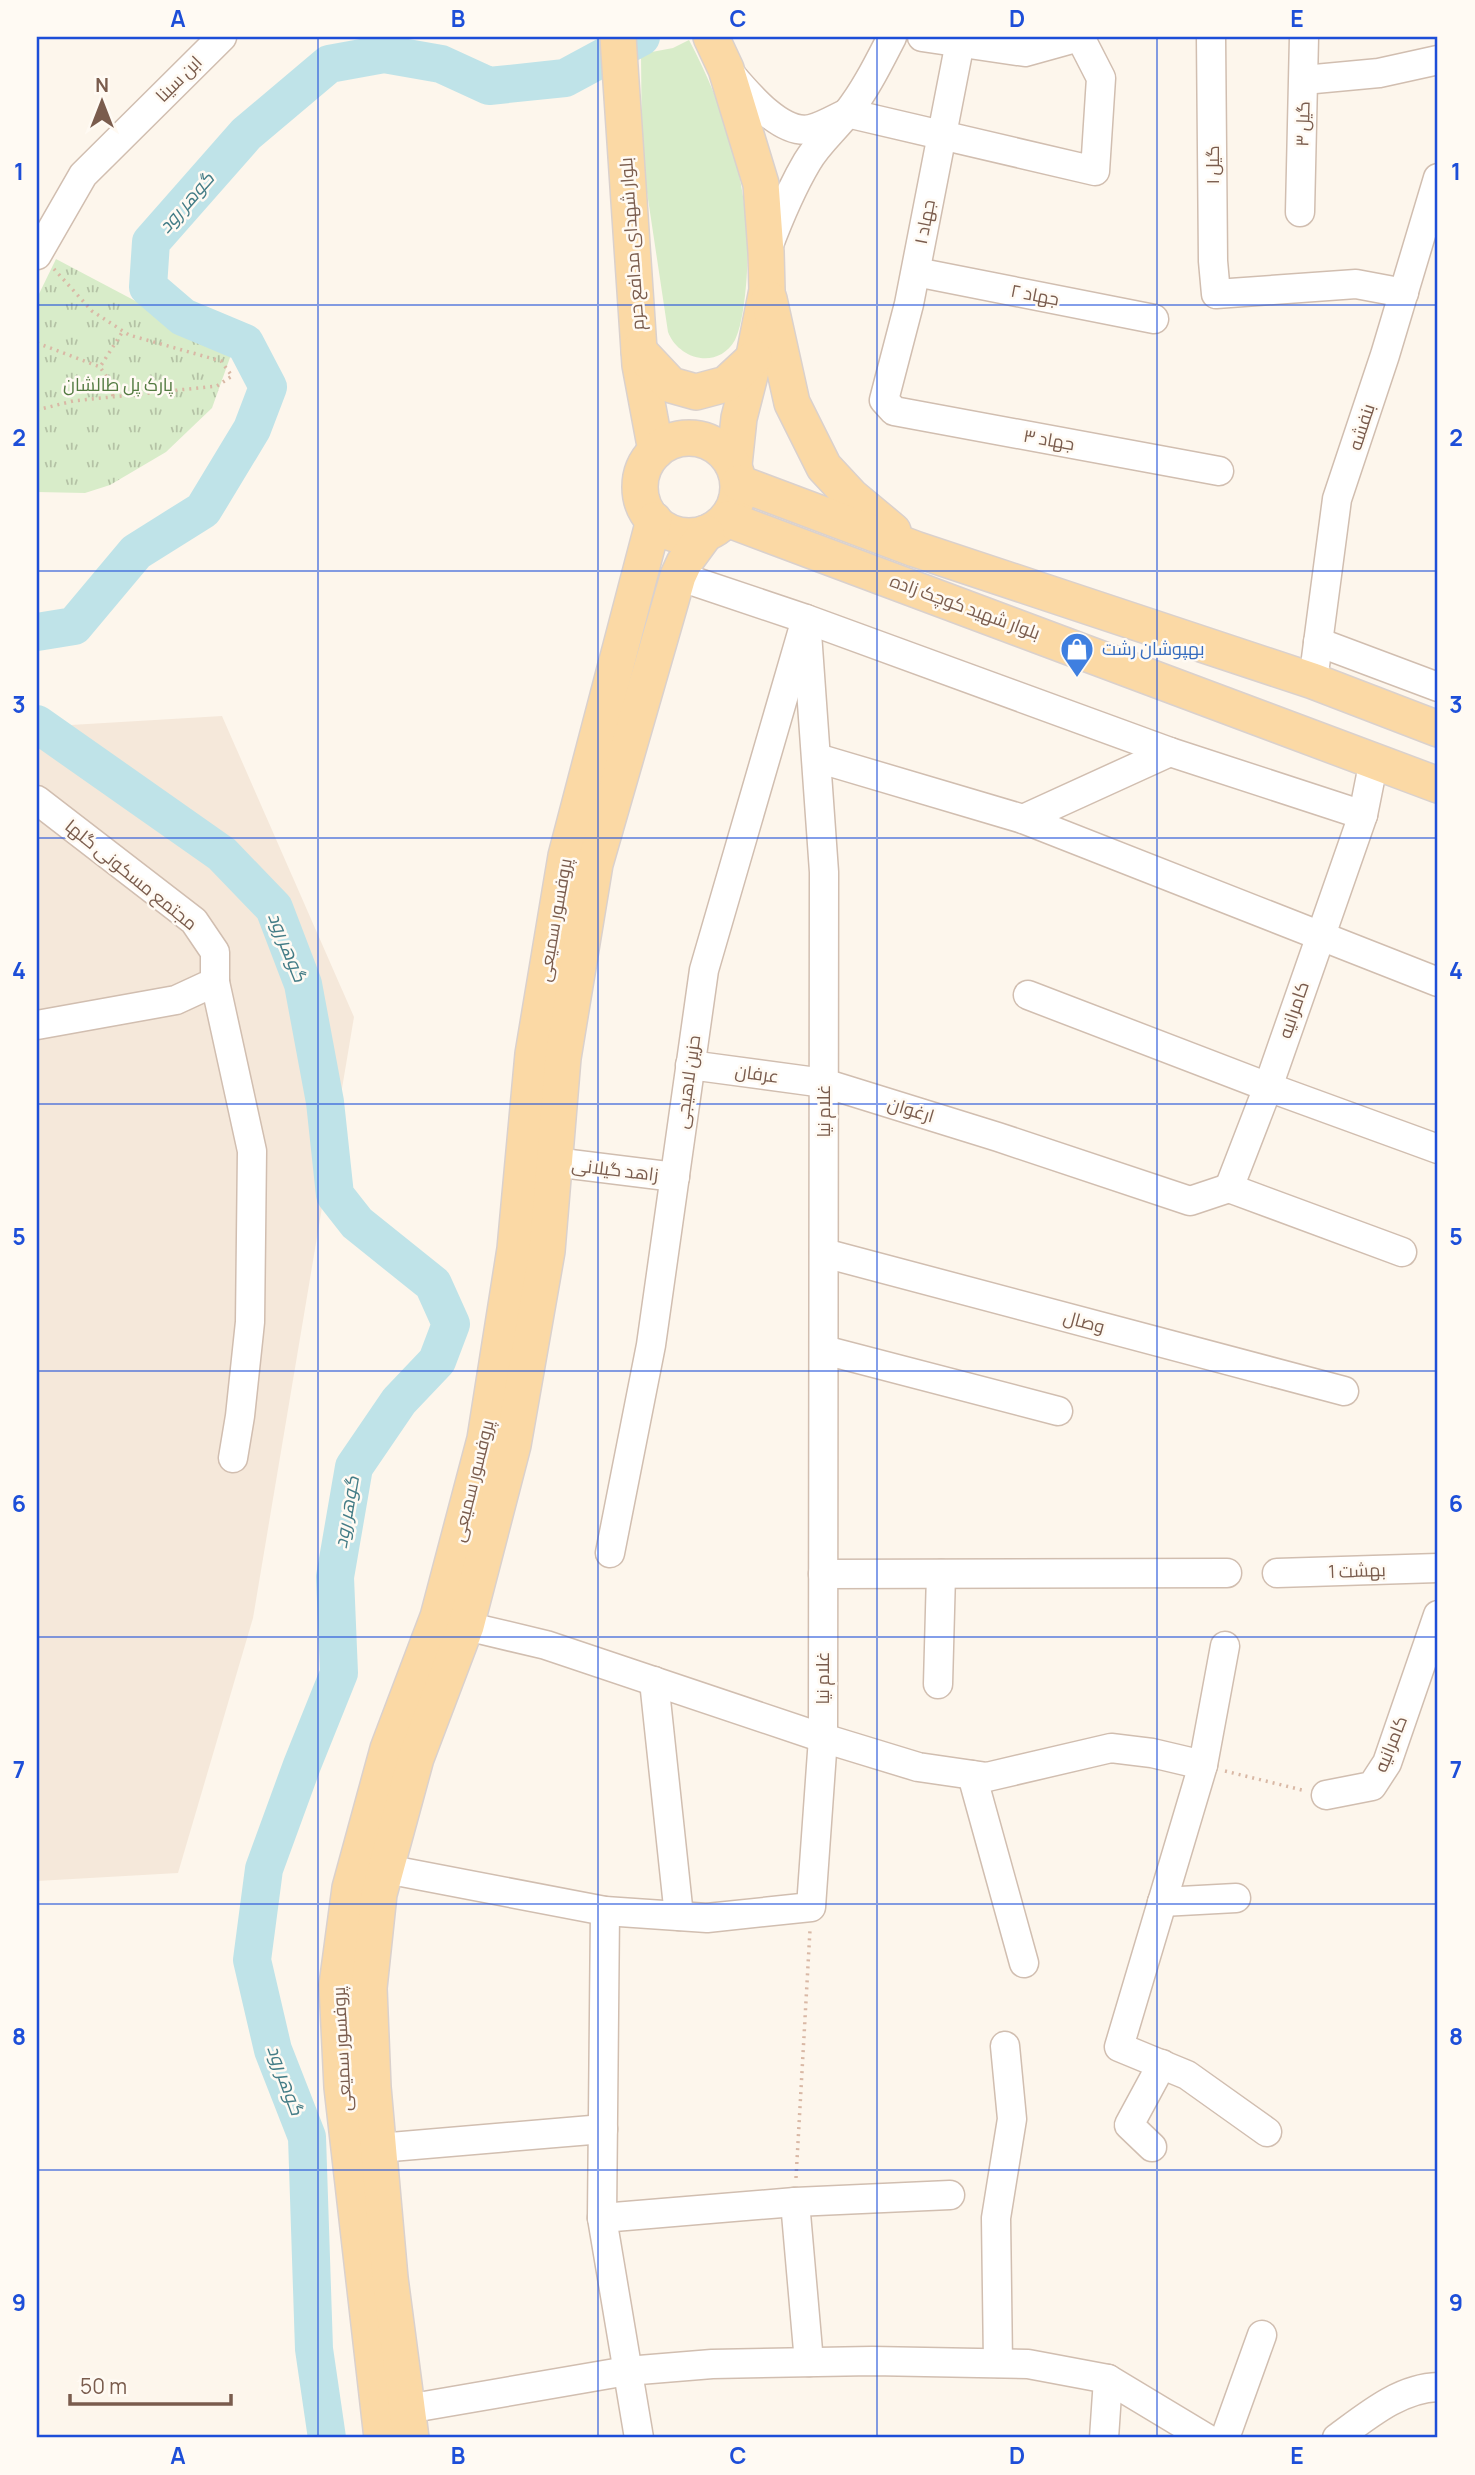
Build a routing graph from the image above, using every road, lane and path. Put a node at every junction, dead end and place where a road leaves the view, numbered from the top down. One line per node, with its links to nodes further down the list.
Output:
1 (222, 37): 17 (street, ابن سینا)
2 (618, 37): 25 (main road, بلوار شهدای مدافع حرم)
3 (711, 37): 11 (main road)
4 (892, 37): 13 (street)
5 (922, 37): 9 (street)
6 (1079, 37): 9 (street); 14 (street)
7 (1211, 37): 21 (street, گیل ۱)
8 (1304, 37): 12 (street, گیل ۳)
9 (960, 42): 14 (street, جهاد ۱)
10 (1438, 60): 12 (street)
11 (726, 69): 13 (street); 18 (main road)
12 (1304, 80): 16 (street, گیل ۳)
13 (847, 113): 14 (street); 18 (street)
14 (942, 136): 19 (street, جهاد ۱)
15 (1438, 178): 21 (street, بنفشه)
16 (1300, 212)
17 (40, 242): 23 (path)
18 (766, 252): 20 (main road)
19 (916, 272): 22 (street, جهاد ۲); 29 (street, جهاد ۱)
20 (767, 290): 26 (main road); 37 (main road)
21 (1404, 293): 40 (street, بنفشه)
22 (1154, 319)
23 (123, 331): 27 (path); 28 (path)
24 (37, 343): 27 (path)
25 (639, 351): 26 (main road); 31 (main road, بلوار شهدای مدافع حرم)
26 (754, 358): 33 (main road)
27 (100, 367): 28 (path)
28 (113, 397): 30 (path)
29 (884, 400): 32 (street, جهاد ۳)
30 (37, 410)
31 (656, 451): 33 (main road); 34 (main road)
32 (1219, 471)
33 (736, 474): 35 (main road); 37 (main road)
34 (654, 520): 35 (main road); 107 (main road, پروفسور سمیعی)
35 (717, 526): 36 (main road, بلوار شهید کوچک زاده); 38 (main road, پروفسور سمیعی)
36 (784, 540): 38 (main road); 46 (main road, بلوار شهید کوچک زاده)
37 (915, 549): 41 (main road)
38 (678, 576): 39 (street); 60 (main road, پروفسور سمیعی)
39 (806, 619): 44 (street); 45 (street, غلام نیا); 56 (street, حزین لاهیجی)
40 (1318, 642): 41 (street, بنفشه); 42 (street)
41 (1313, 681): 43 (main road)
42 (1438, 687)
43 (1436, 722)
44 (1170, 752): 49 (street); 50 (street)
45 (817, 758): 50 (street); 57 (street, غلام نیا)
46 (1374, 760): 47 (main road, بلوار شهید کوچک زاده); 49 (street, کامرانیه)
47 (1438, 785)
48 (37, 800): 52 (street, مجتمع مسکونی گلها)
49 (1363, 815): 51 (street, کامرانیه)
50 (1023, 819): 51 (street)
51 (1320, 934): 53 (street); 58 (street, کامرانیه)
52 (215, 982): 55 (street); 68 (street, مجتمع مسکونی گلها)
53 (1438, 982)
54 (1028, 995): 58 (street)
55 (37, 1025)
56 (690, 1065): 57 (street, عرفان); 61 (street, حزین لاهیجی)
57 (824, 1083): 62 (street, ارغوان); 64 (street, غلام نیا)
58 (1268, 1087): 59 (street); 62 (street, کامرانیه)
59 (1438, 1149)
60 (554, 1162): 61 (street, زاهد گیلانی); 76 (main road, پروفسور سمیعی)
61 (675, 1177): 69 (street, حزین لاهیجی)
62 (1229, 1188): 63 (street)
63 (1402, 1252)
64 (824, 1253): 65 (street, غلام نیا); 66 (street, وصال)
65 (824, 1350): 67 (street); 73 (street, غلام نیا)
66 (1344, 1391)
67 (1058, 1411)
68 (233, 1458)
69 (610, 1553)
70 (1438, 1568): 72 (street, بهشت 1)
71 (1227, 1573): 74 (street)
72 (1277, 1573)
73 (823, 1574): 74 (street); 80 (street, غلام نیا)
74 (941, 1574): 79 (street)
75 (1438, 1615): 83 (street, کامرانیه)
76 (466, 1626): 78 (street); 84 (main road, پروفسور سمیعی)
77 (1225, 1646): 81 (street)
78 (654, 1681): 80 (street); 89 (street)
79 (938, 1685)
80 (823, 1738): 82 (street); 87 (street, غلام نیا)
81 (1203, 1765): 82 (street); 83 (path); 86 (street)
82 (972, 1775): 90 (street)
83 (1326, 1796)
84 (386, 1869): 88 (street); 96 (main road, پروفسور سمیعی)
85 (1236, 1899): 86 (street)
86 (1162, 1902): 92 (street)
87 (811, 1907): 89 (street); 98 (path)
88 (605, 1911): 89 (street); 93 (street)
89 (679, 1916)
90 (1024, 1963)
91 (1005, 2046): 102 (street)
92 (1162, 2064): 94 (street); 95 (street)
93 (603, 2129): 96 (street); 99 (street)
94 (1267, 2132)
95 (1152, 2147)
96 (379, 2148): 106 (main road, پروفسور سمیعی)
97 (950, 2195): 98 (street)
98 (794, 2202): 99 (street); 101 (street)
99 (602, 2218): 103 (street)
100 (1262, 2335): 111 (street)
101 (809, 2362): 102 (street); 103 (street)
102 (998, 2363): 104 (street)
103 (627, 2371): 106 (street); 108 (street)
104 (1108, 2379): 109 (street); 110 (street)
105 (1438, 2387): 112 (street)
106 (409, 2424)
107 (382, 2438)
108 (639, 2438)
109 (1104, 2438)
110 (1206, 2438)
111 (1225, 2438)
112 (1337, 2438)

